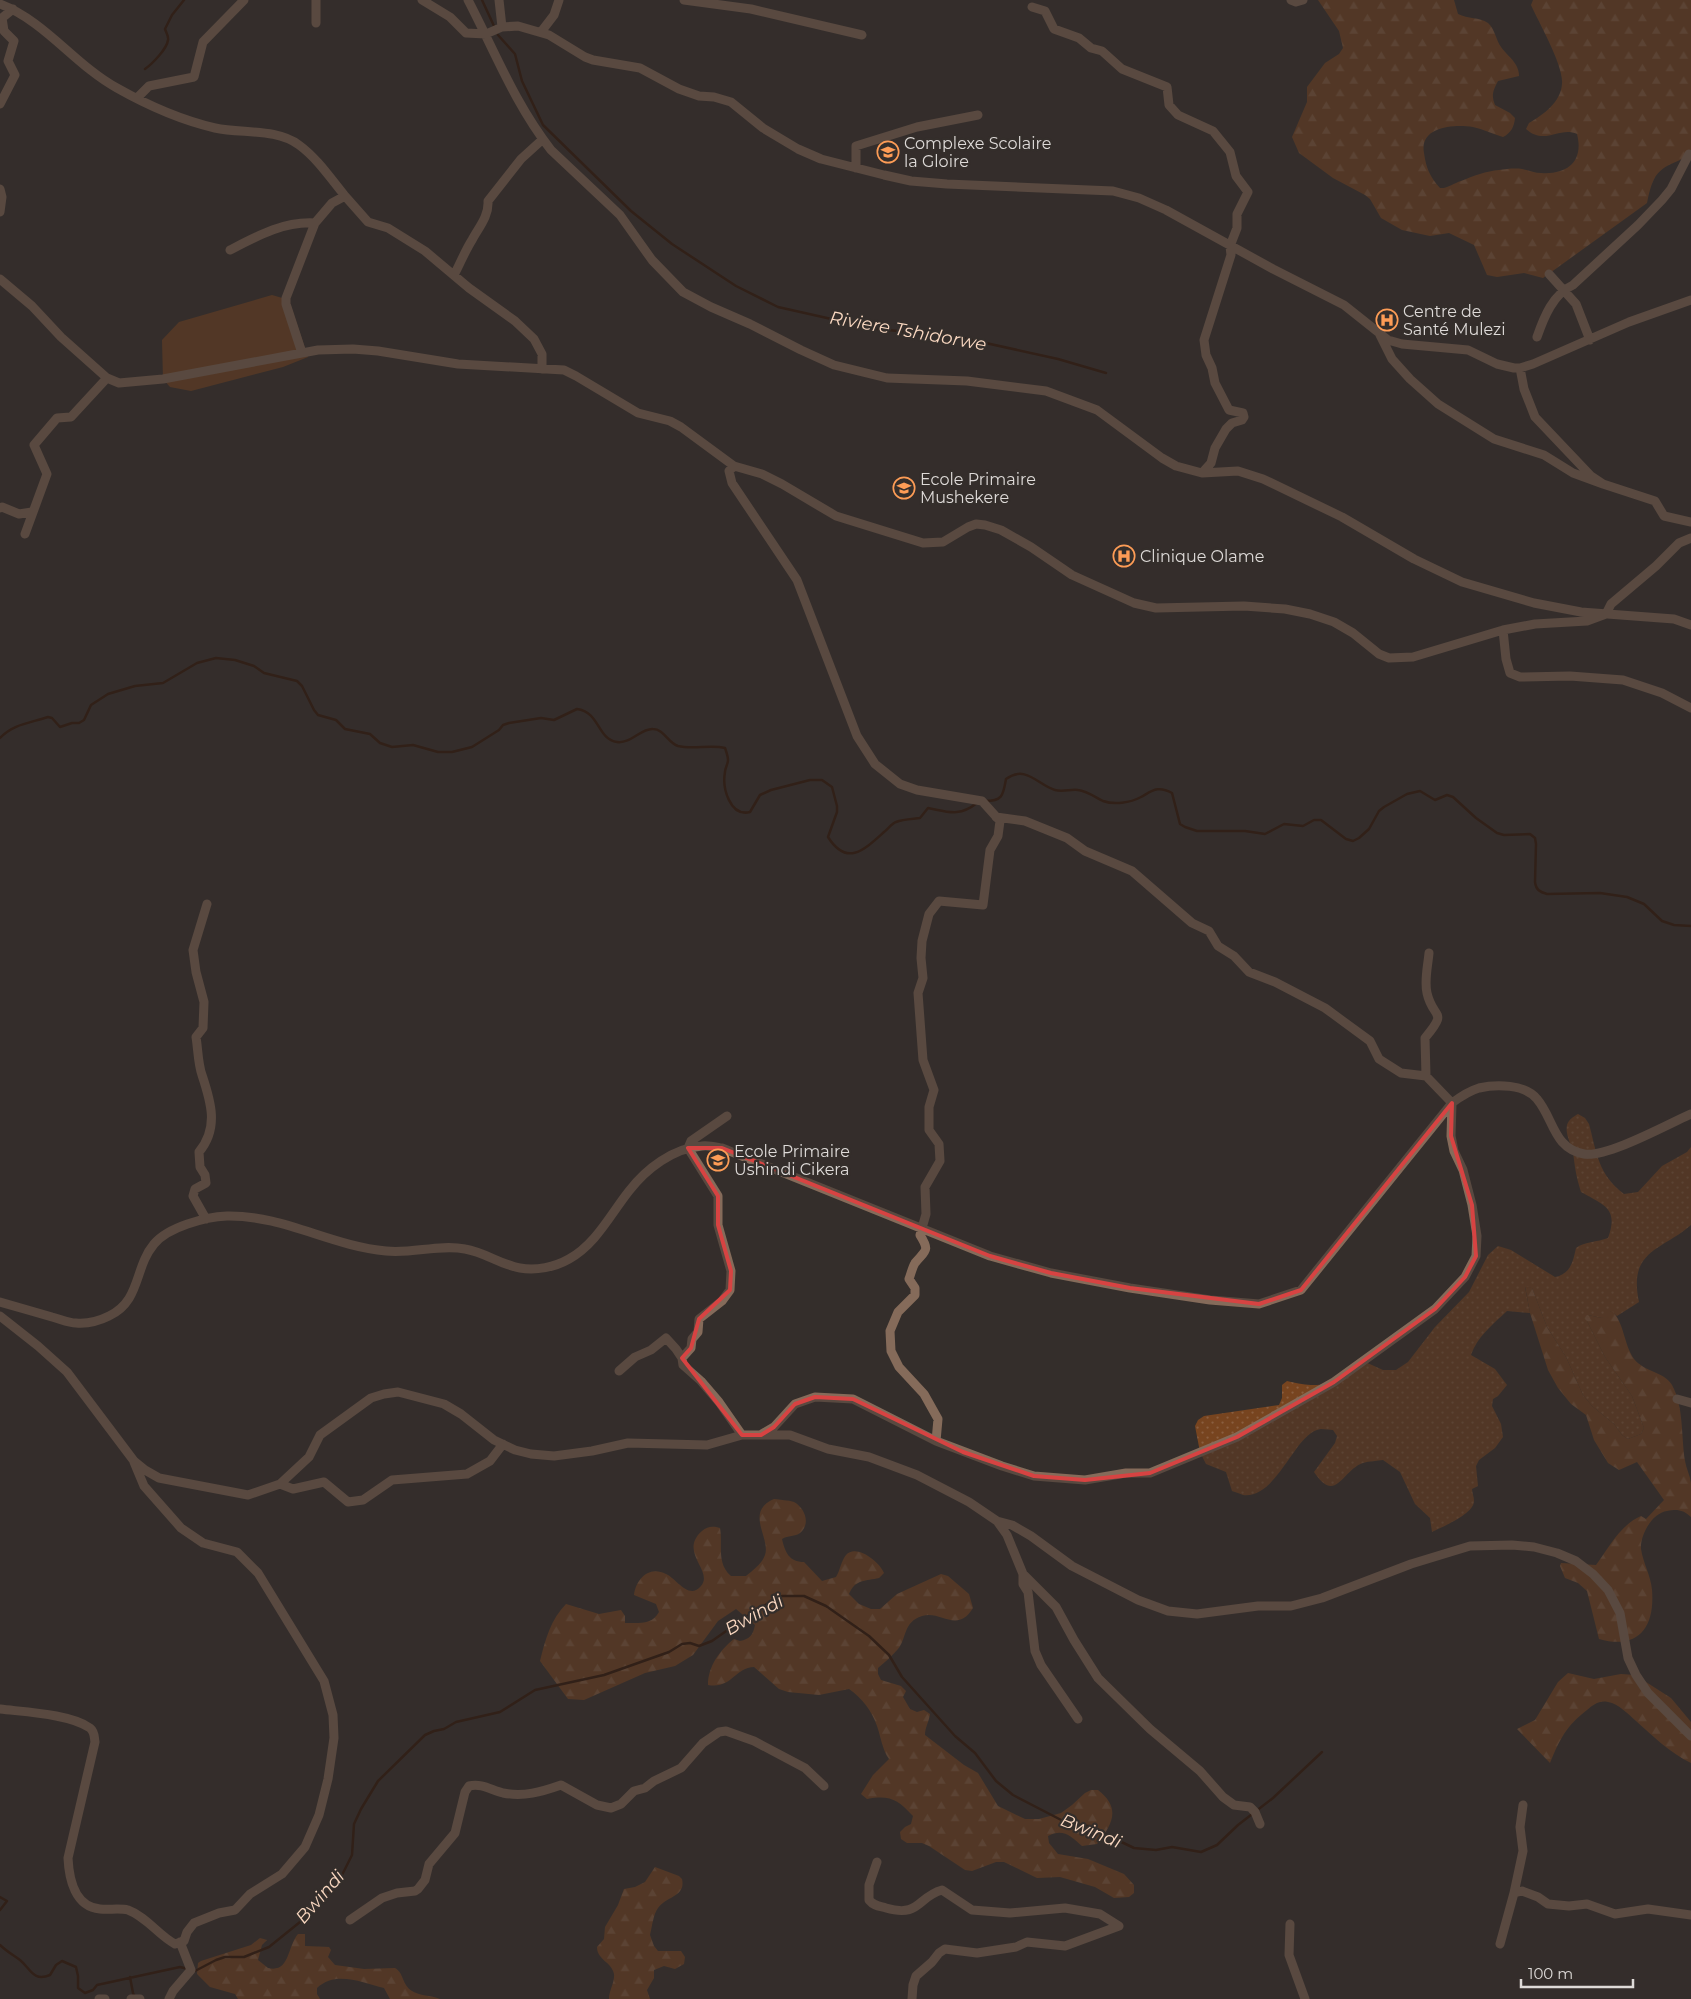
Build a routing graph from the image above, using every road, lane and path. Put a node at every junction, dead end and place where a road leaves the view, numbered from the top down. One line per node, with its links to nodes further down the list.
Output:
1 (244, 0): 18 (street)
2 (316, 0): 13 (street)
3 (422, 0): 16 (street)
4 (468, 0): 16 (street)
5 (499, 0): 14 (street)
6 (559, 0): 15 (street)
7 (684, 0): 17 (street)
8 (1291, 0): 9 (street)
9 (1304, 0)
10 (0, 4): 12 (street)
11 (1032, 7): 28 (street)
12 (12, 9): 18 (street); 19 (street)
13 (316, 23)
14 (502, 27): 15 (street); 16 (street)
15 (541, 32): 23 (street)
16 (486, 34): 21 (street)
17 (862, 35)
18 (137, 98): 25 (street)
19 (0, 104)
20 (978, 115): 23 (street)
21 (543, 139): 31 (street); 43 (street)
22 (1689, 154): 33 (street)
23 (856, 168): 28 (street)
24 (0, 189): 26 (street)
25 (345, 196): 27 (street); 31 (street)
26 (0, 212)
27 (315, 223): 29 (street); 38 (street)
28 (1230, 246): 35 (street); 43 (street)
29 (230, 250)
30 (1549, 274): 33 (street)
31 (454, 275): 40 (street)
32 (0, 279): 41 (street)
33 (1563, 289): 36 (street); 37 (street)
34 (1691, 300): 37 (street)
35 (1378, 332): 39 (street); 44 (street)
36 (1536, 337)
37 (1590, 340): 39 (street)
38 (302, 353): 40 (street); 41 (street)
39 (1520, 368): 44 (street)
40 (542, 369): 42 (street)
41 (107, 378): 46 (street)
42 (734, 466): 52 (street); 54 (street)
43 (1202, 473): 50 (street)
44 (1603, 484): 47 (street)
45 (0, 508): 46 (street)
46 (32, 512): 48 (street)
47 (1691, 522)
48 (25, 534)
49 (1691, 538): 50 (street)
50 (1606, 614): 51 (street); 52 (street)
51 (1691, 625)
52 (1503, 630): 53 (street)
53 (1691, 708)
54 (996, 817): 57 (street); 63 (street)
55 (208, 904): 62 (street)
56 (1429, 952): 57 (street)
57 (1426, 1076): 58 (street)
58 (1452, 1103): 59 (street); 63 (street); 72 (street)
59 (1691, 1114)
60 (727, 1116): 61 (street)
61 (688, 1148): 62 (street); 63 (street); 66 (street)
62 (206, 1219): 64 (street)
63 (923, 1227): 72 (street)
64 (0, 1302)
65 (0, 1316): 74 (street)
66 (682, 1358): 67 (street); 71 (street)
67 (619, 1371)
68 (1677, 1399): 69 (street)
69 (1691, 1403)
70 (761, 1434): 71 (street); 72 (street); 76 (street)
71 (742, 1436): 73 (street)
72 (936, 1441)
73 (502, 1444): 75 (street); 75 (street)
74 (134, 1461): 75 (street); 89 (street)
75 (280, 1484)
76 (997, 1521): 77 (street); 80 (street)
77 (1023, 1574): 79 (street); 83 (street)
78 (0, 1709): 89 (street)
79 (1078, 1719)
80 (1691, 1736)
81 (824, 1786): 87 (street)
82 (1523, 1805): 85 (street)
83 (1260, 1824)
84 (877, 1862): 96 (street)
85 (1514, 1893): 86 (street); 90 (street)
86 (1691, 1915)
87 (350, 1920)
88 (1290, 1924): 97 (street)
89 (180, 1942): 95 (street)
90 (1500, 1944)
91 (99, 1999): 92 (street)
92 (105, 1999)
93 (131, 1999): 94 (street)
94 (140, 1999)
95 (170, 1999)
96 (912, 1999)
97 (1305, 1999)

